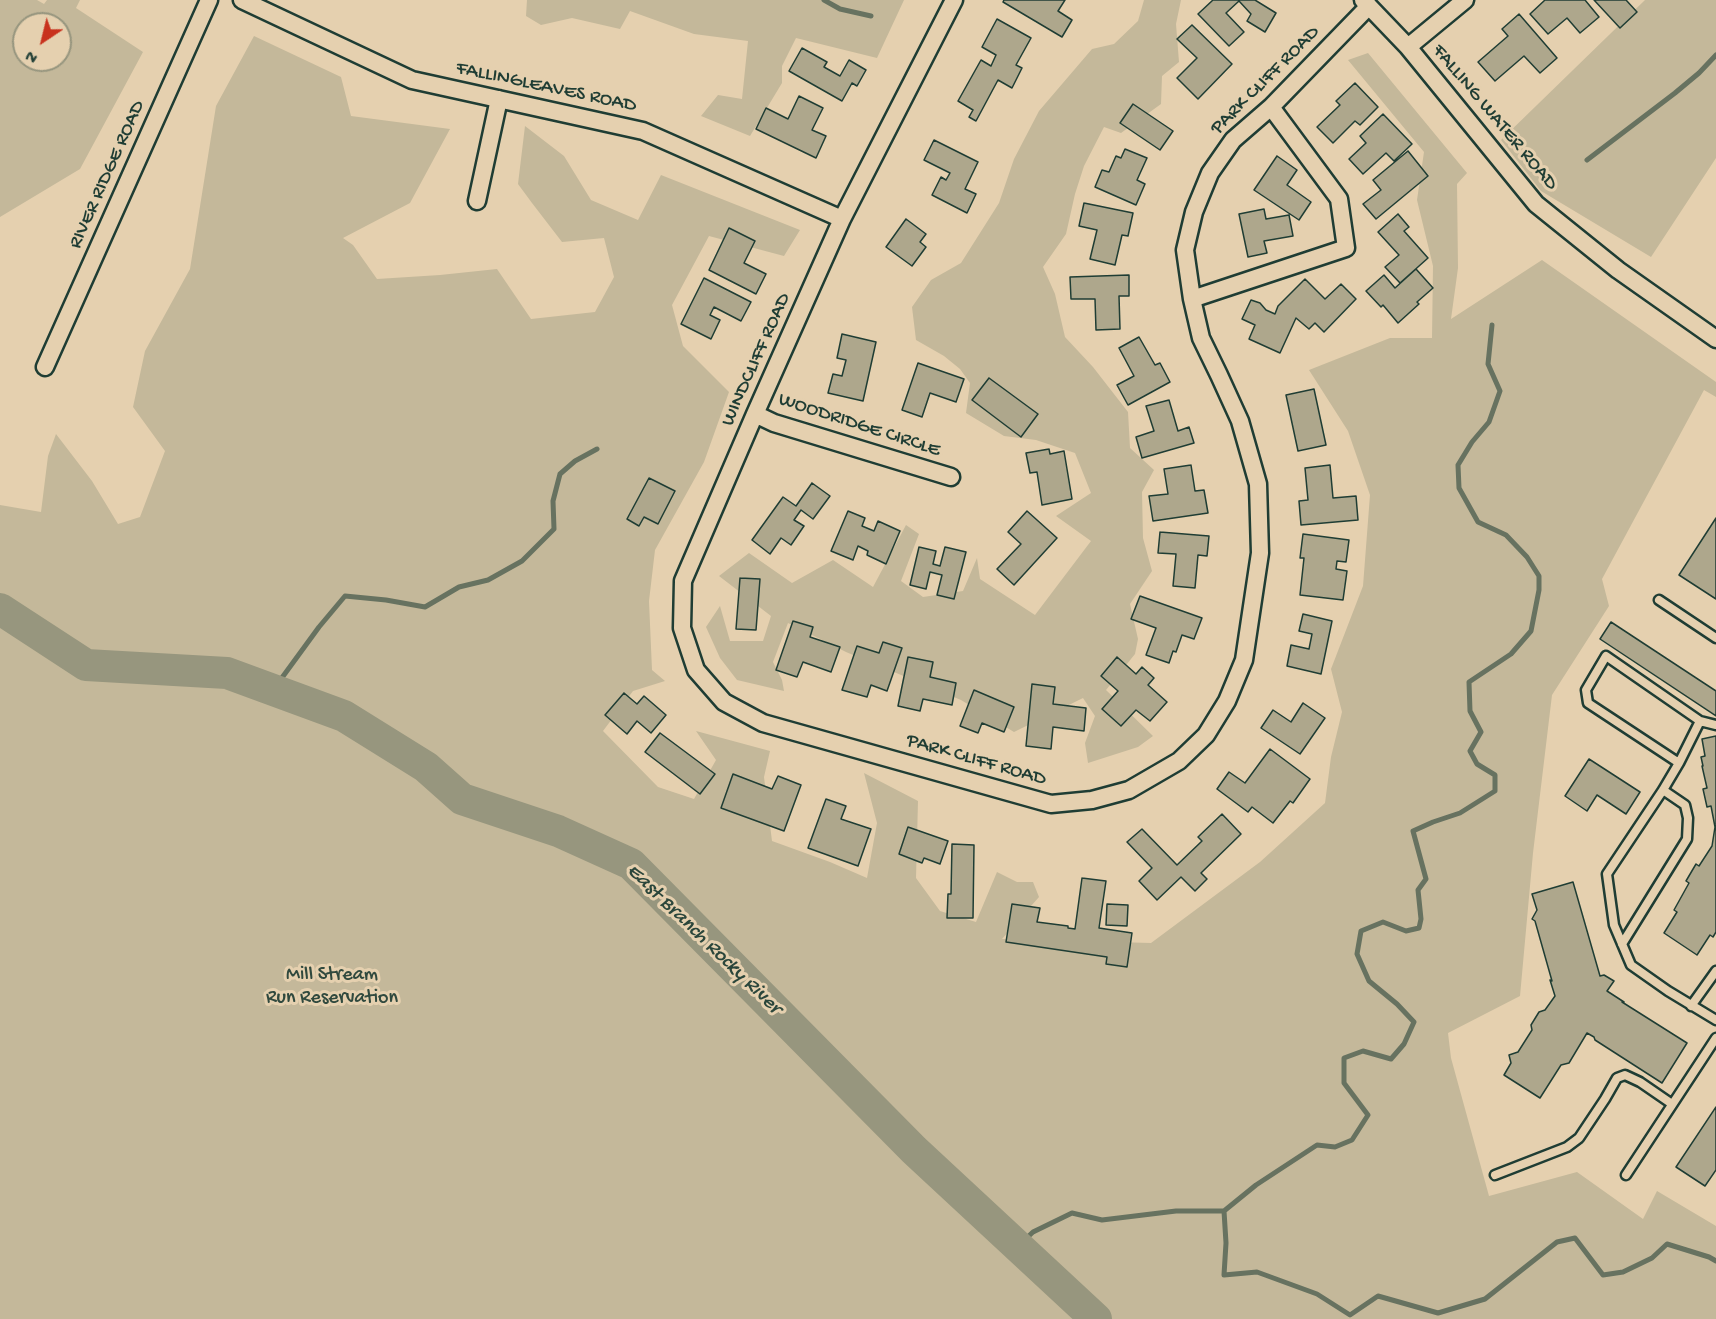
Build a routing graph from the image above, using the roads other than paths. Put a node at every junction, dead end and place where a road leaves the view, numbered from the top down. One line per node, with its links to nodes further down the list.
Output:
1 (209, 0): 13 (street, RIVER RIDGE ROAD)
2 (242, 0): 7 (street, FALLINGLEAVES ROAD)
3 (954, 0): 10 (street, WINDCLIFF ROAD)
4 (1465, 0): 6 (street)
5 (1366, 3): 6 (street, FALLING WATER ROAD); 8 (street, PARK CLIFF ROAD)
6 (1408, 47): 12 (street, FALLING WATER ROAD)
7 (499, 99): 9 (street); 10 (street, FALLINGLEAVES ROAD)
8 (1270, 107): 11 (street, PARK CLIFF ROAD); 11 (street)
9 (477, 201)
10 (842, 219): 14 (street, WINDCLIFF ROAD)
11 (1192, 300): 19 (street, PARK CLIFF ROAD)
12 (1716, 339)
13 (45, 367)
14 (755, 414): 15 (street, WOODRIDGE CIRCLE); 19 (street, WINDCLIFF ROAD)
15 (951, 477)
16 (1659, 600): 17 (lane)
17 (1716, 638)
18 (1700, 721): 20 (lane); 21 (lane); 21 (lane)
19 (763, 723)
20 (1716, 725)
21 (1679, 763): 22 (lane)
22 (1663, 790): 23 (lane); 23 (lane)
23 (1622, 944): 25 (lane)
24 (1716, 971): 25 (lane)
25 (1691, 1006): 26 (lane)
26 (1716, 1020)
27 (1716, 1038): 28 (lane)
28 (1672, 1104): 29 (lane); 30 (lane)
29 (1495, 1175)
30 (1626, 1175)

